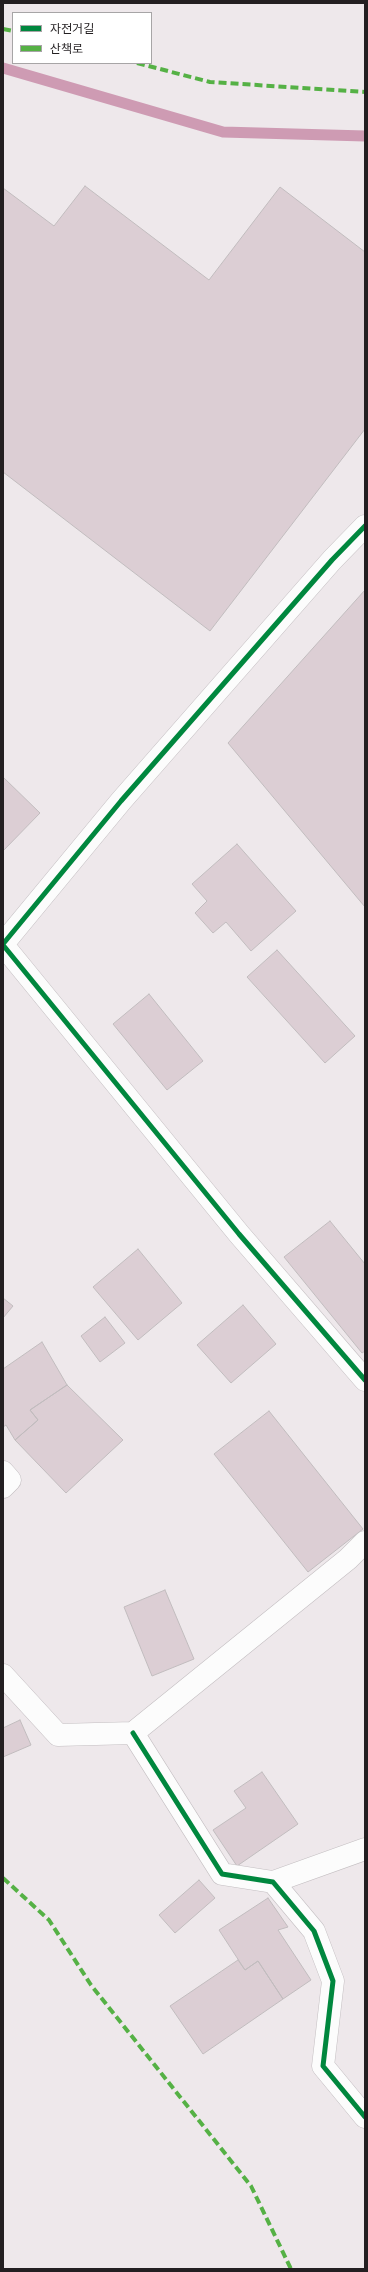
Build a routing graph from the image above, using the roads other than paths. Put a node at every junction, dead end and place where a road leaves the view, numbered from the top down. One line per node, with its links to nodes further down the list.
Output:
1 (365, 526): 2 (street)
2 (3, 944): 3 (street)
3 (365, 1380)
4 (3, 1472): 5 (street)
5 (3, 1487)
6 (365, 1542): 8 (street)
7 (3, 1675): 8 (street)
8 (132, 1733): 10 (street)
9 (365, 1849): 10 (street)
10 (273, 1882): 11 (street)
11 (365, 2117)

